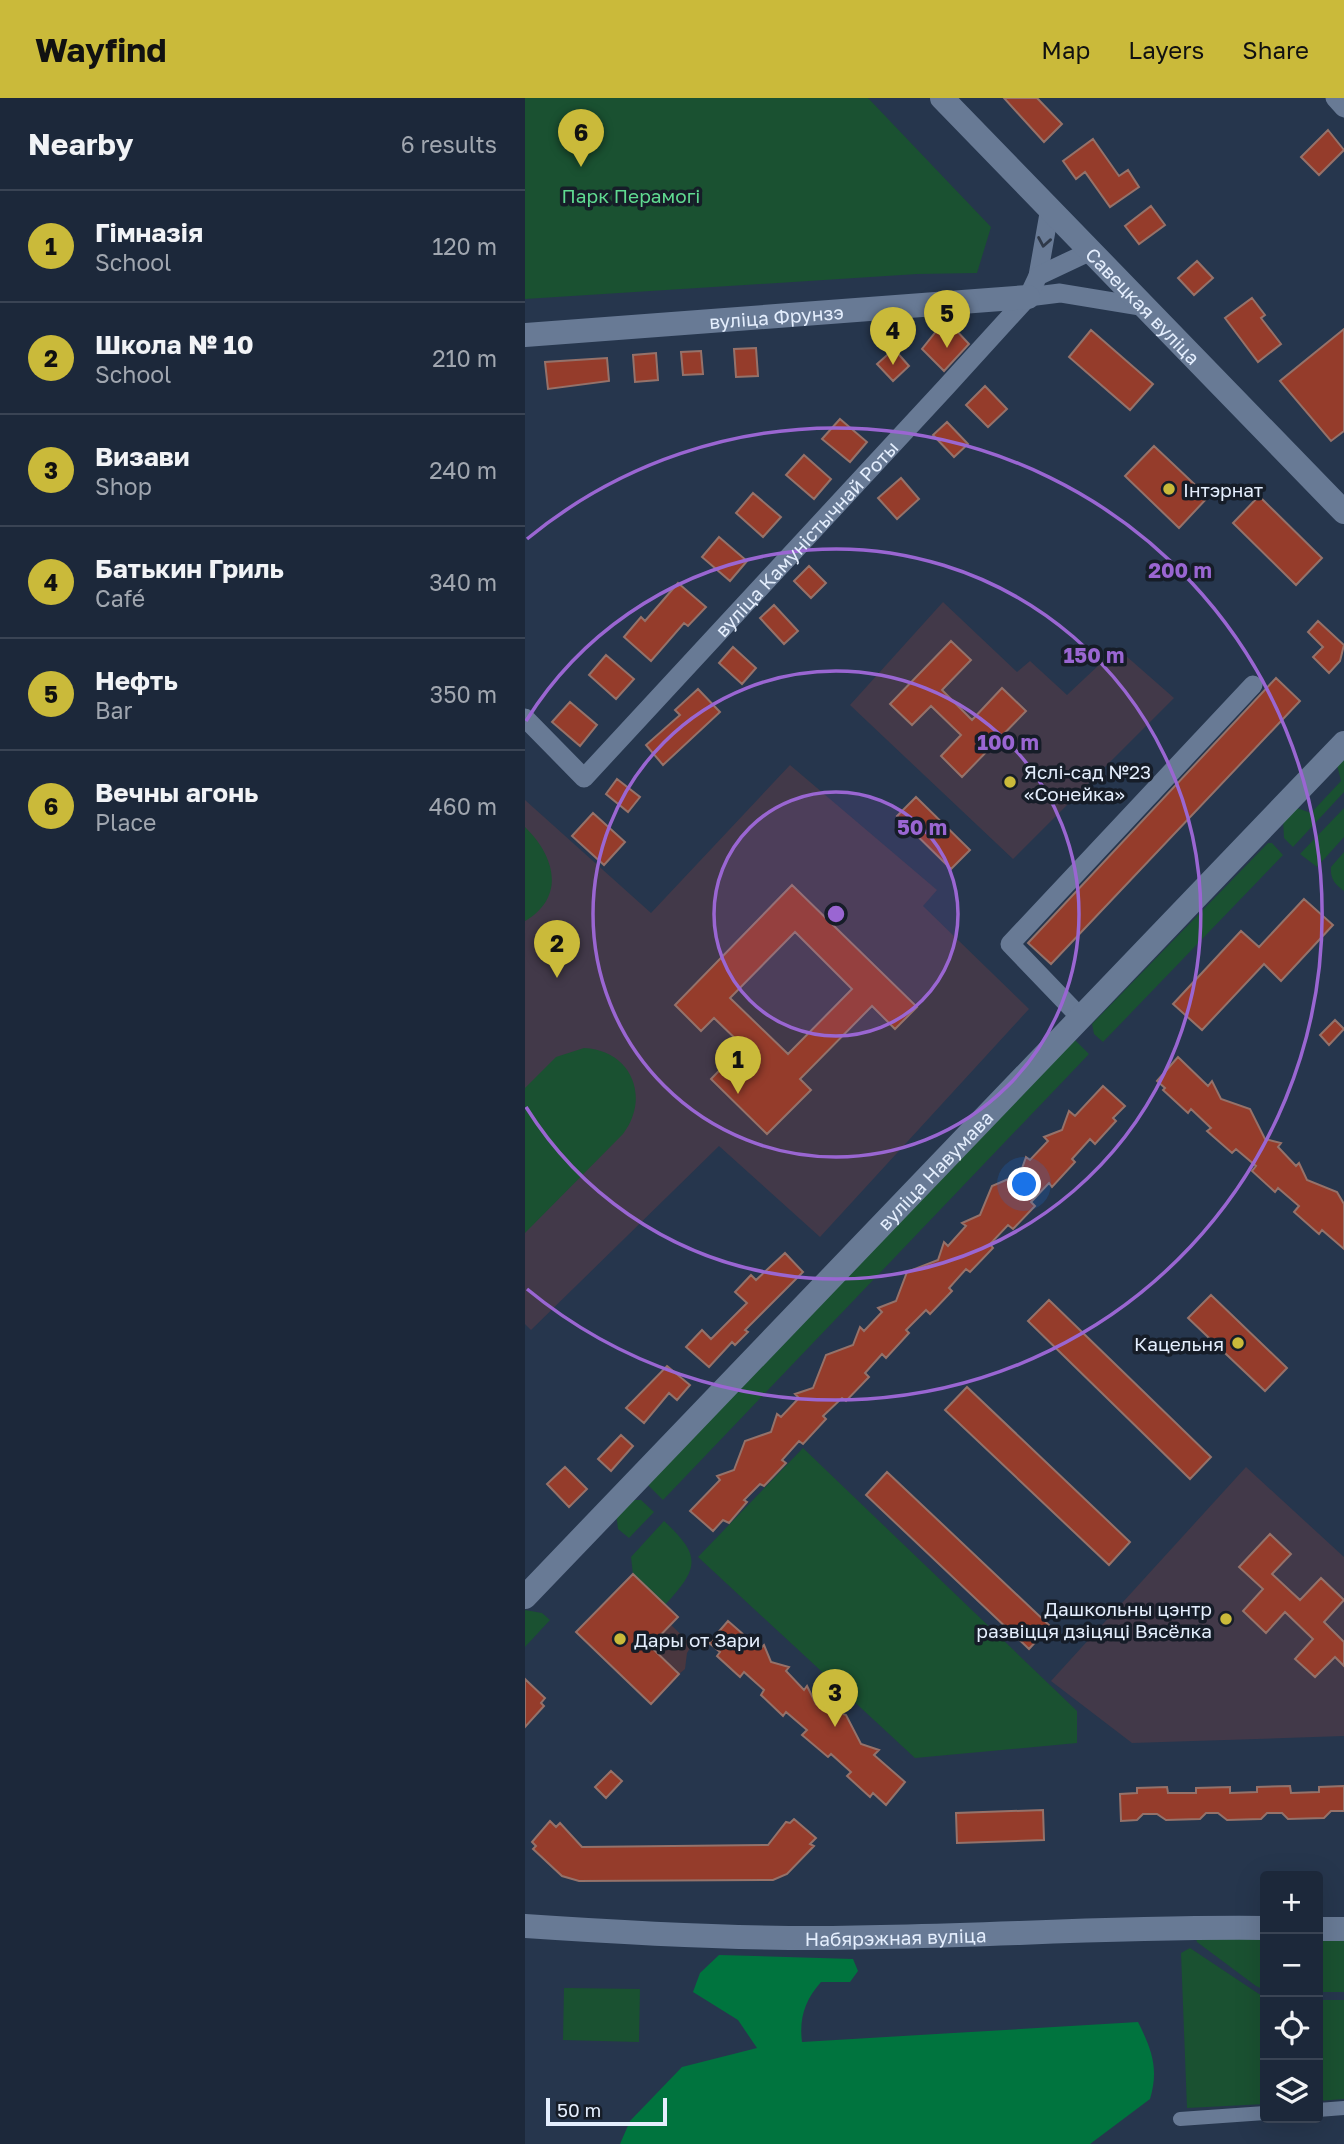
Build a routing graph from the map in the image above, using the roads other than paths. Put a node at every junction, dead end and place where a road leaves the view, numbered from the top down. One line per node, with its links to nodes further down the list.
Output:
1 (942, 98): 4 (street, Савецкая вуліца)
2 (1335, 98): 3 (street)
3 (1344, 108)
4 (1050, 208): 5 (street, Савецкая вуліца); 6 (street, one-way to 6)
5 (1091, 251): 6 (street, вуліца Фрунзэ); 7 (street); 8 (street, Савецкая вуліца)
6 (1033, 286): 7 (street, вуліца Фрунзэ); 9 (street, вуліца Фрунзэ); 12 (street, вуліца Камуністычнай Роты)
7 (1060, 293): 8 (street, вуліца Фрунзэ)
8 (1145, 307): 10 (street, Савецкая вуліца)
9 (525, 335)
10 (1344, 512)
11 (1253, 685): 14 (street)
12 (525, 718)
13 (1344, 743): 14 (street, вуліца Навумава)
14 (1081, 1019): 15 (street, вуліца Навумава)
15 (525, 1597)
16 (525, 1926): 17 (street, Набярэжная вуліца)
17 (1260, 1928)
18 (1323, 1929): 19 (street)
19 (1344, 1929)
20 (1344, 2108): 21 (street)
21 (1323, 2110)
22 (1260, 2113): 23 (street)
23 (1180, 2119)

